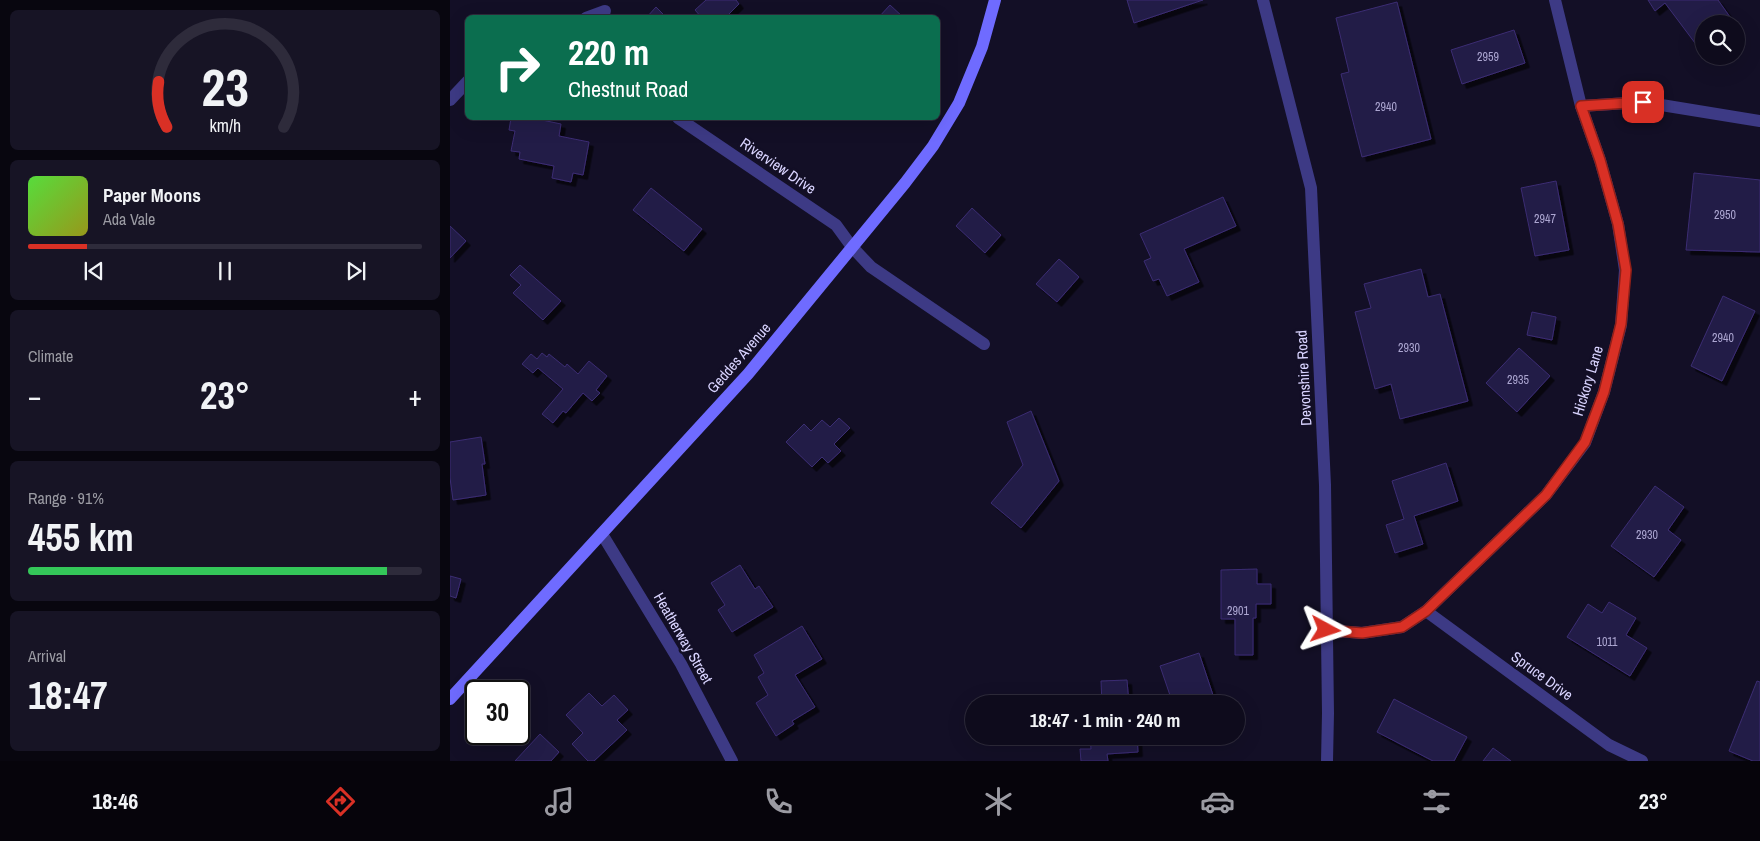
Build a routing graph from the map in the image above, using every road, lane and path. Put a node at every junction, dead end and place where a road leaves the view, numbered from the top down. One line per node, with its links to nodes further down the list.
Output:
1 (995, 0): 11 (main road, Geddes Avenue)
2 (1263, 0): 15 (street, Devonshire Road)
3 (1555, 0): 8 (street, Hickory Lane)
4 (605, 10): 5 (street)
5 (593, 15)
6 (465, 84): 7 (street)
7 (450, 100)
8 (1581, 106): 10 (street); 14 (street, Hickory Lane)
9 (681, 120): 11 (street, Riverview Drive)
10 (1760, 121)
11 (852, 247): 12 (street, Riverview Drive); 13 (main road, Geddes Avenue)
12 (984, 344)
13 (602, 534): 16 (main road, Geddes Avenue); 17 (street, Heatherway Street)
14 (1426, 611): 15 (street, Hickory Lane); 19 (street, Spruce Drive)
15 (1326, 630): 18 (street, Devonshire Road)
16 (450, 699)
17 (732, 761)
18 (1327, 761)
19 (1642, 761)

